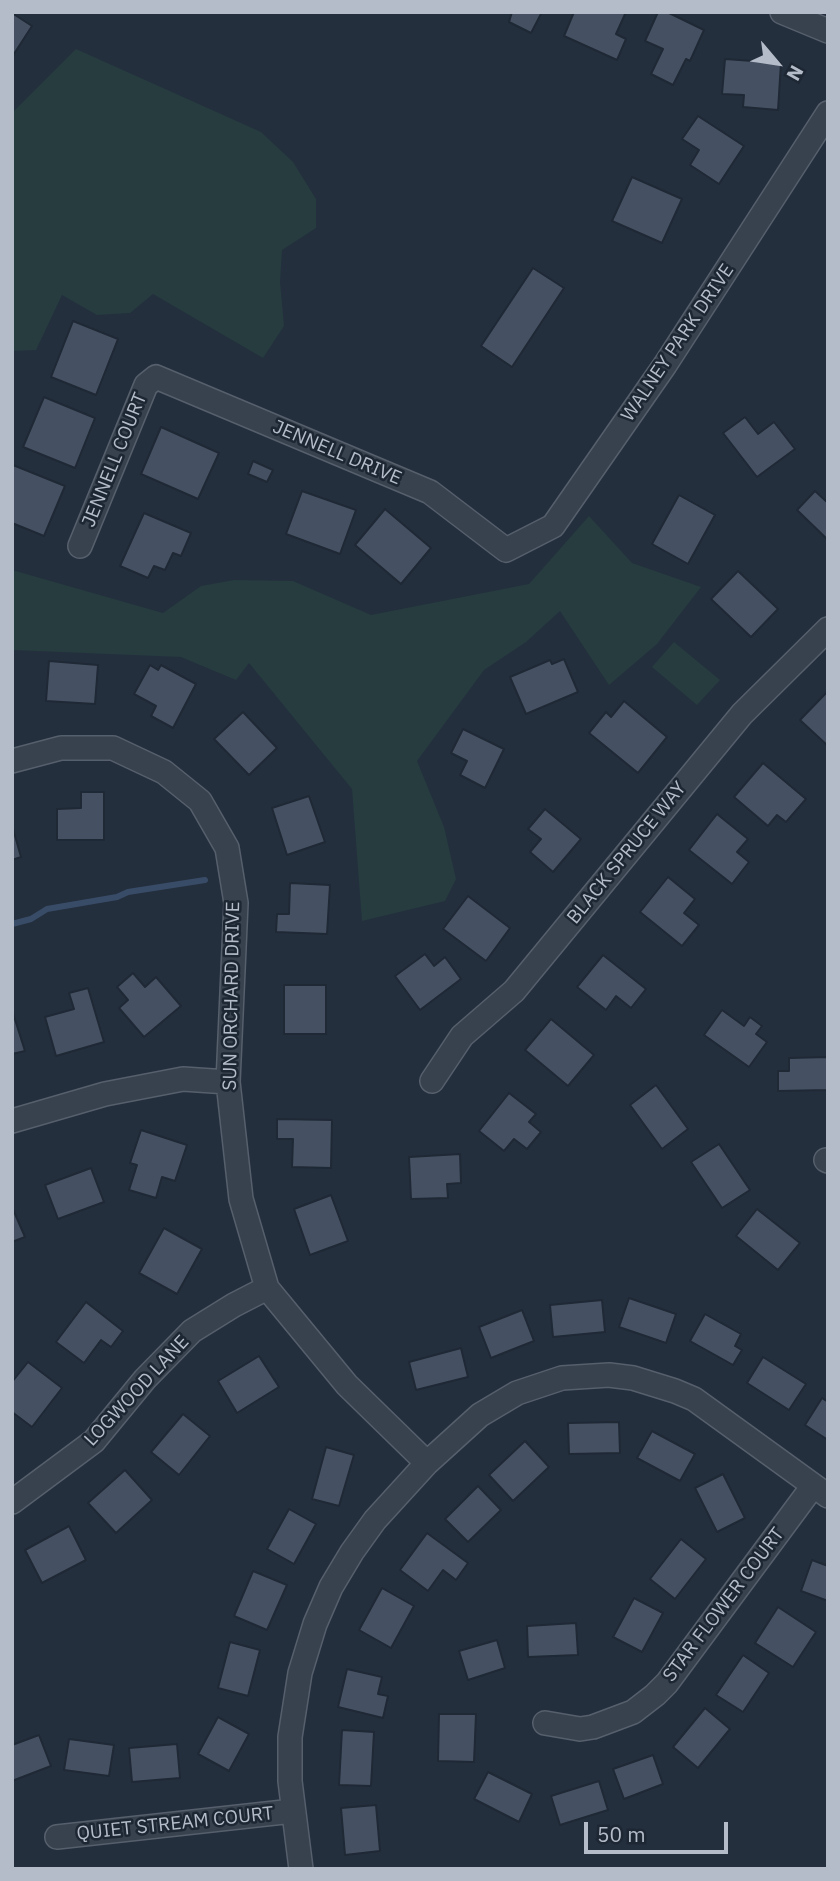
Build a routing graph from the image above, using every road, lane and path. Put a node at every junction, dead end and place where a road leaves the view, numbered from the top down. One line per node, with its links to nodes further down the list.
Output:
1 (782, 12): 2 (street)
2 (828, 31)
3 (828, 113): 6 (street, WALNEY PARK DRIVE)
4 (156, 377): 5 (street, JENNELL COURT); 6 (street, JENNELL DRIVE)
5 (80, 546)
6 (506, 550)
7 (828, 629): 9 (street, BLACK SPRUCE WAY)
8 (12, 761): 10 (street, SUN ORCHARD DRIVE)
9 (432, 1081)
10 (228, 1082): 11 (street); 12 (street, SUN ORCHARD DRIVE)
11 (12, 1121)
12 (267, 1288): 13 (street, SUN ORCHARD DRIVE); 15 (street, LOGWOOD LANE)
13 (427, 1464): 14 (street); 17 (street)
14 (820, 1491): 16 (street, STAR FLOWER COURT)
15 (12, 1502)
16 (545, 1723)
17 (293, 1811): 18 (street, QUIET STREAM COURT); 19 (street)
18 (57, 1837)
19 (301, 1869)

